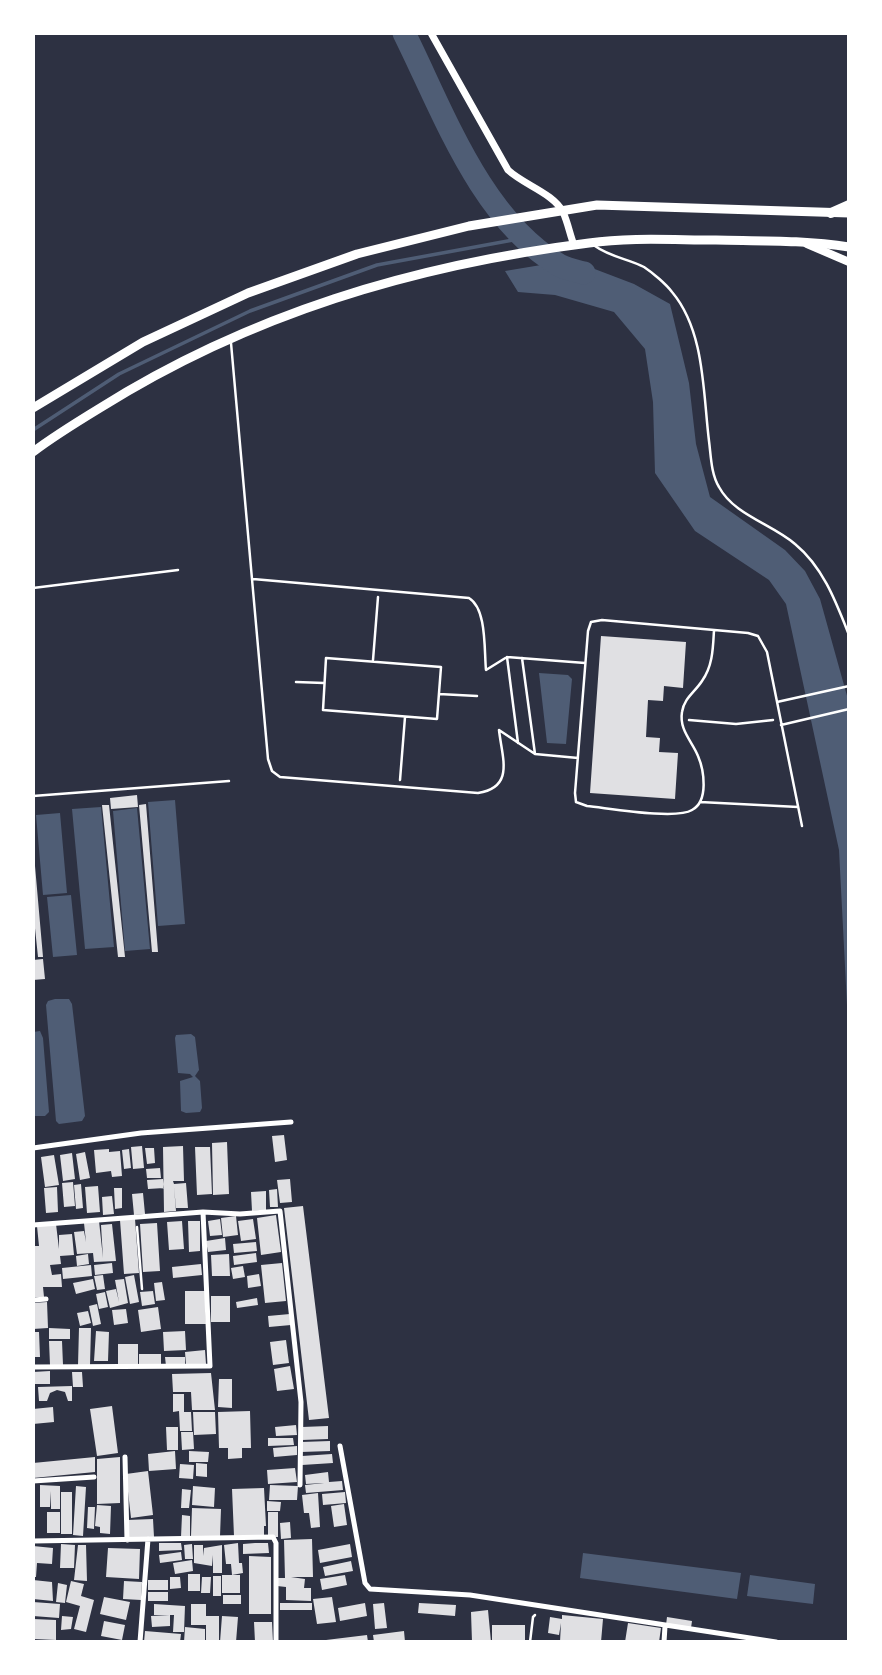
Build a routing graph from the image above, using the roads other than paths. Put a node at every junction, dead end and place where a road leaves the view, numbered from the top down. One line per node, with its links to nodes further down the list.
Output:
1 (431, 33): 2 (street)
2 (562, 210): 3 (main road); 9 (street); 13 (main road)
3 (831, 213): 4 (highway)
4 (847, 213)
5 (849, 237): 8 (main road)
6 (800, 241): 7 (main road); 8 (main road); 11 (main road)
7 (590, 242): 9 (main road); 19 (lane)
8 (837, 245): 10 (main road)
9 (570, 246): 12 (main road)
10 (849, 247)
11 (849, 262)
12 (230, 337): 14 (main road); 16 (lane)
13 (33, 408)
14 (33, 452)
15 (178, 570): 17 (lane)
16 (253, 579): 20 (lane); 27 (lane)
17 (33, 588)
18 (714, 630): 22 (lane); 24 (lane); 32 (lane)
19 (849, 635)
20 (507, 657): 21 (lane); 27 (lane)
21 (522, 659): 22 (lane); 28 (lane)
22 (585, 663): 29 (lane)
23 (849, 686): 24 (lane)
24 (777, 702): 26 (lane)
25 (849, 709): 26 (lane)
26 (781, 722): 33 (lane)
27 (518, 743): 28 (lane)
28 (535, 754): 29 (lane)
29 (578, 758): 32 (lane)
30 (229, 780): 31 (lane)
31 (33, 796)
32 (700, 802): 33 (lane)
33 (798, 807): 34 (lane)
34 (802, 826)
35 (291, 1122): 36 (street)
36 (33, 1148)
37 (203, 1212): 38 (street); 41 (street); 46 (street)
38 (33, 1225)
39 (46, 1299): 40 (street)
40 (33, 1300)
41 (33, 1367)
42 (340, 1446): 50 (street)
43 (125, 1457): 48 (street)
44 (93, 1477): 45 (street)
45 (33, 1481)
46 (300, 1485)
47 (148, 1539): 48 (street); 51 (street); 52 (street)
48 (127, 1540): 49 (street)
49 (33, 1541)
50 (666, 1626): 53 (street); 54 (street)
51 (140, 1642)
52 (276, 1642)
53 (664, 1642)
54 (776, 1642)

